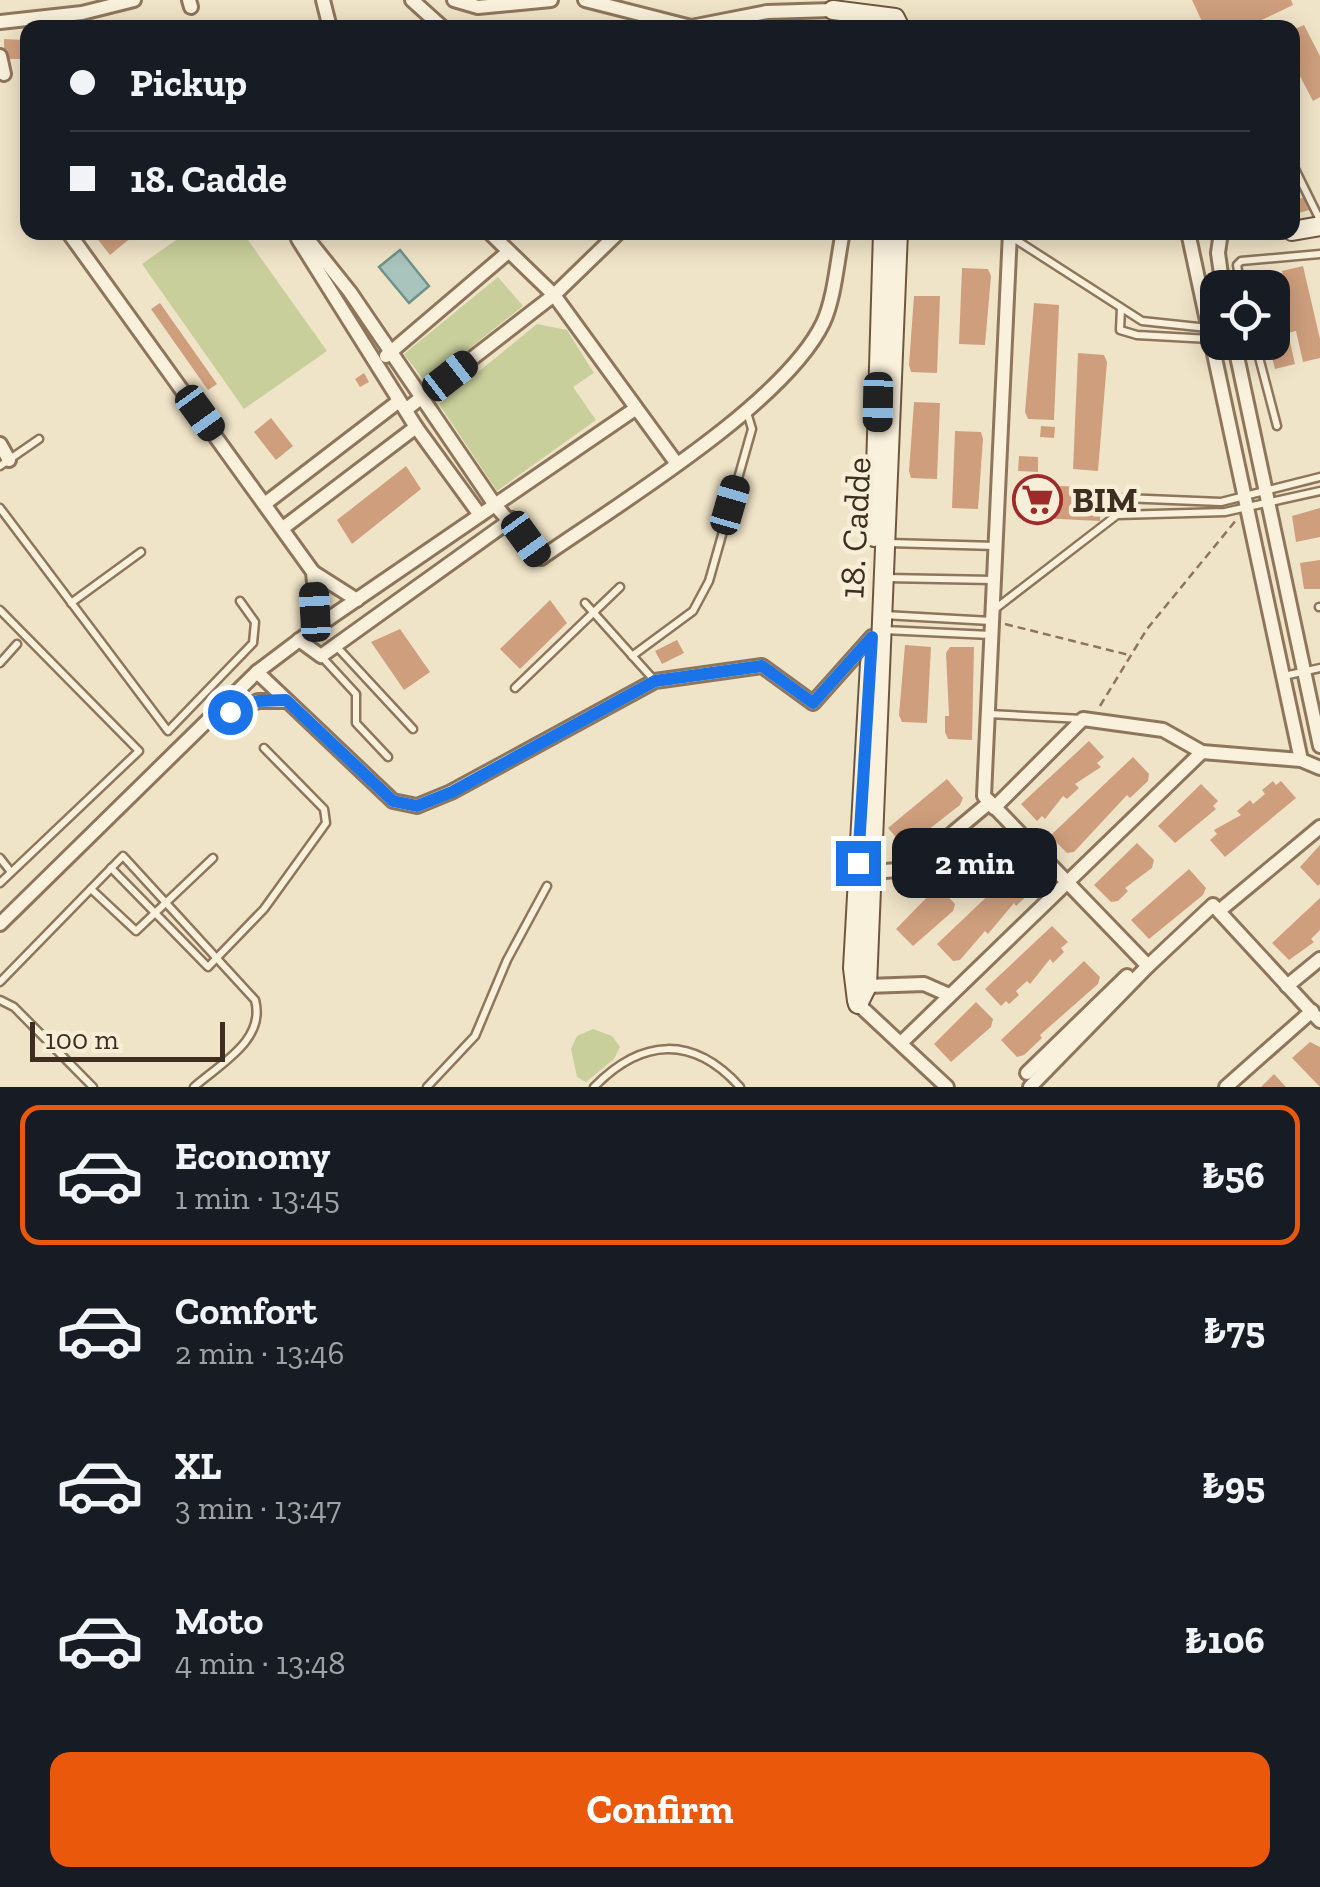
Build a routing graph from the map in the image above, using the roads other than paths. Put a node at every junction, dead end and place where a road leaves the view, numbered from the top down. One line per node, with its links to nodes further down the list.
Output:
1 (134, 0): 11 (street)
2 (412, 0): 7 (street)
3 (454, 0): 4 (street)
4 (550, 0)
5 (585, 0): 8 (street)
6 (833, 10): 9 (street); 10 (street)
7 (434, 20)
8 (664, 20)
9 (726, 20)
10 (897, 20)
11 (0, 22)
12 (0, 56): 13 (street)
13 (4, 74)
14 (1300, 180): 15 (lane)
15 (1320, 223)
16 (74, 240): 55 (street)
17 (299, 240): 41 (street)
18 (308, 240): 37 (street)
19 (496, 240): 28 (street)
20 (611, 240): 33 (street)
21 (841, 240): 44 (street)
22 (883, 240): 80 (street, 18. Cadde)
23 (898, 240): 64 (street, 18. Cadde)
24 (1010, 240): 65 (street)
25 (1019, 240): 34 (lane)
26 (1190, 240): 32 (street)
27 (1220, 240): 30 (street)
28 (507, 253): 33 (street); 37 (street)
29 (1320, 254): 31 (lane)
30 (1220, 270)
31 (1238, 270)
32 (1200, 287)
33 (554, 295): 42 (street); 45 (street)
34 (1121, 306): 35 (lane); 36 (lane)
35 (1200, 331)
36 (1200, 333)
37 (390, 352): 41 (street); 42 (street)
38 (1216, 360): 57 (street)
39 (1238, 360): 54 (street)
40 (1260, 360): 46 (lane)
41 (377, 364): 43 (street)
42 (424, 396): 43 (street); 56 (street)
43 (404, 405): 47 (street); 55 (street)
44 (746, 408): 51 (street); 85 (lane)
45 (634, 409): 51 (street); 56 (street)
46 (1277, 426)
47 (416, 427): 60 (street); 62 (street)
48 (39, 439): 50 (lane)
49 (0, 444): 50 (street)
50 (4, 463)
51 (677, 464): 61 (street)
52 (1320, 477): 54 (lane)
53 (1320, 491): 54 (lane)
54 (1267, 499): 57 (lane); 89 (street)
55 (266, 503): 62 (street)
56 (495, 504): 60 (street); 61 (street)
57 (1246, 505): 59 (lane); 59 (lane); 90 (street)
58 (0, 508): 74 (lane)
59 (1123, 513): 78 (lane)
60 (480, 516): 63 (street)
61 (512, 519): 67 (street)
62 (283, 528): 68 (street)
63 (446, 537): 67 (street); 72 (street)
64 (886, 542): 65 (lane); 69 (street, 18. Cadde)
65 (997, 546): 70 (street)
66 (141, 552): 74 (lane)
67 (462, 556): 83 (street)
68 (313, 572): 72 (street); 79 (street)
69 (884, 578): 70 (lane); 80 (street, 18. Cadde)
70 (996, 580): 78 (street)
71 (620, 587): 77 (lane)
72 (356, 600): 79 (street)
73 (240, 601): 74 (lane)
74 (71, 603)
75 (585, 603): 77 (lane)
76 (0, 610): 109 (lane)
77 (593, 612): 85 (lane); 92 (lane)
78 (993, 622): 80 (lane); 80 (lane); 94 (street)
79 (318, 626): 81 (street)
80 (879, 627): 91 (street); 110 (street, 18. Cadde); 127 (street, 18. Cadde)
81 (299, 640): 84 (street); 88 (street)
82 (16, 644): 86 (lane)
83 (336, 646): 84 (street); 97 (lane)
84 (321, 656): 101 (lane)
85 (632, 656): 91 (lane)
86 (0, 663)
87 (1320, 668): 89 (lane)
88 (257, 672): 93 (street); 96 (street)
89 (1303, 672): 90 (lane); 98 (street)
90 (1284, 676): 102 (street)
91 (655, 681): 93 (street)
92 (515, 688)
93 (286, 700): 96 (street)
94 (988, 714): 95 (lane); 104 (street)
95 (1088, 719): 100 (street); 104 (street)
96 (202, 726): 118 (street)
97 (413, 729)
98 (1320, 746)
99 (264, 748): 119 (lane)
100 (1202, 752): 102 (street); 112 (street)
101 (388, 757)
102 (1301, 760): 103 (street)
103 (1320, 768)
104 (992, 805): 110 (street); 112 (street)
105 (1320, 828): 116 (street)
106 (0, 858): 109 (lane)
107 (212, 858): 115 (lane)
108 (112, 868): 114 (lane); 115 (lane); 117 (lane)
109 (12, 872): 111 (lane)
110 (872, 872): 123 (street, 18. Cadde)
111 (0, 882)
112 (1065, 882): 121 (street); 125 (street)
113 (547, 886): 133 (lane)
114 (91, 889): 117 (lane); 122 (lane)
115 (166, 903): 117 (lane); 119 (lane)
116 (1218, 911): 121 (street); 124 (street)
117 (155, 913): 119 (lane)
118 (0, 924)
119 (218, 958): 132 (lane)
120 (1320, 958): 124 (street)
121 (1146, 963): 130 (street)
122 (0, 982)
123 (866, 986): 125 (street); 127 (street, 18. Cadde)
124 (1287, 986): 128 (street)
125 (949, 995): 129 (street)
126 (0, 1000): 131 (lane)
127 (858, 1004): 129 (street)
128 (1316, 1016): 137 (street)
129 (900, 1042): 136 (street)
130 (1028, 1080)
131 (93, 1087)
132 (194, 1087)
133 (427, 1087)
134 (594, 1087): 135 (lane)
135 (740, 1087)
136 (946, 1087)
137 (1226, 1087)

